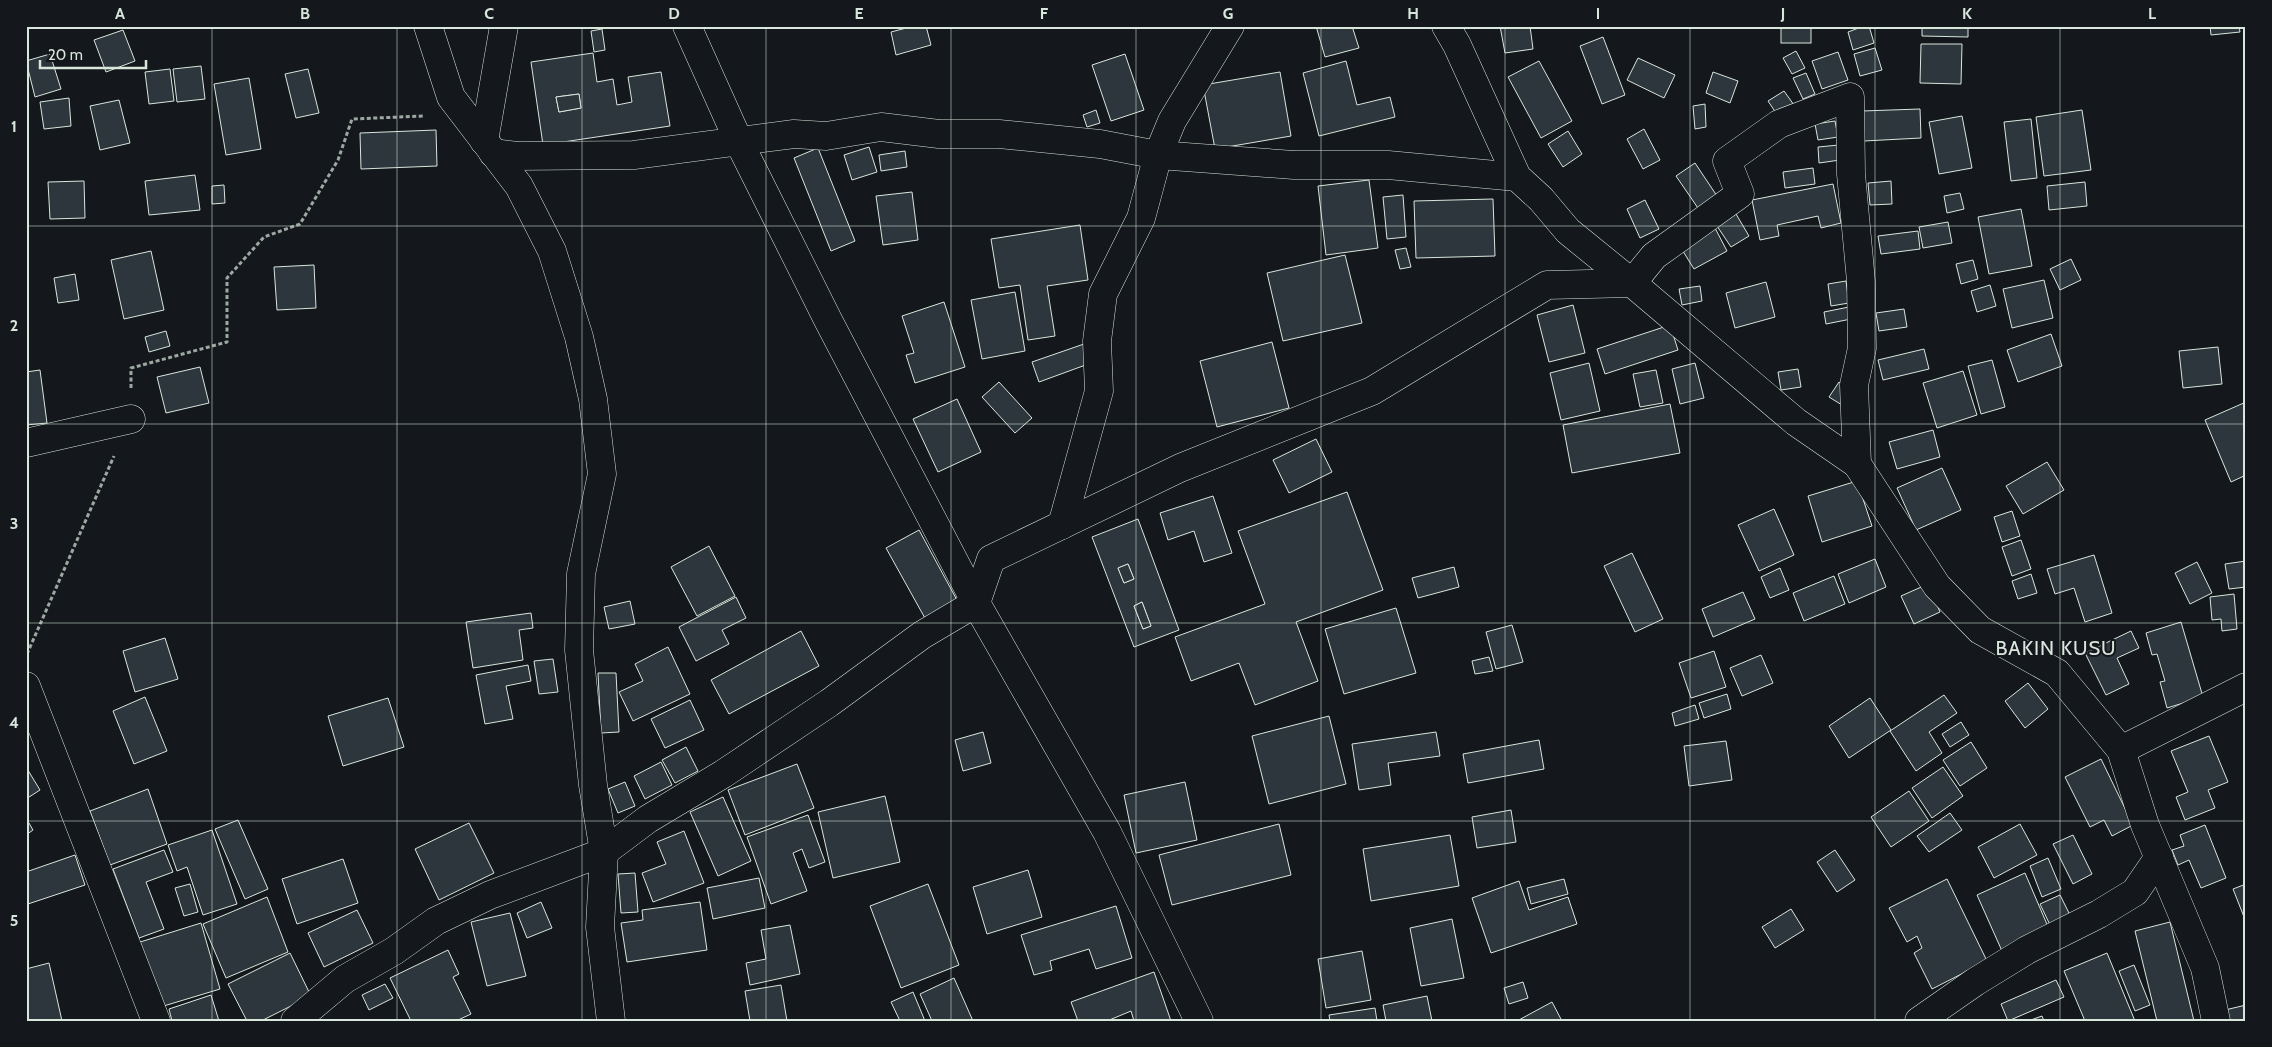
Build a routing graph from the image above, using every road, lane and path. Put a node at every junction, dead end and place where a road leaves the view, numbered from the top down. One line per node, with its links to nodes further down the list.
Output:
1 (428, 26): 6 (street)
2 (504, 26): 8 (street)
3 (686, 26): 7 (street)
4 (1230, 26): 9 (street)
5 (1446, 26): 10 (street)
6 (464, 114): 8 (street); 12 (path)
7 (739, 142): 8 (street); 9 (street); 16 (street)
8 (488, 147): 21 (street)
9 (1158, 155): 10 (street); 15 (street)
10 (1517, 178): 11 (street)
11 (1632, 283): 14 (street); 14 (street); 15 (street)
12 (131, 419): 13 (street); 17 (path)
13 (26, 443)
14 (1857, 464): 20 (street)
15 (1062, 525): 16 (street)
16 (976, 603): 21 (street); 26 (street)
17 (26, 654)
18 (26, 686): 23 (street)
19 (2246, 687): 20 (street)
20 (2121, 750): 22 (street)
21 (604, 852): 24 (street); 25 (street)
22 (2159, 858): 27 (street); 28 (street)
23 (156, 1021)
24 (296, 1021)
25 (611, 1021)
26 (1199, 1021)
27 (1919, 1021)
28 (2216, 1021)

